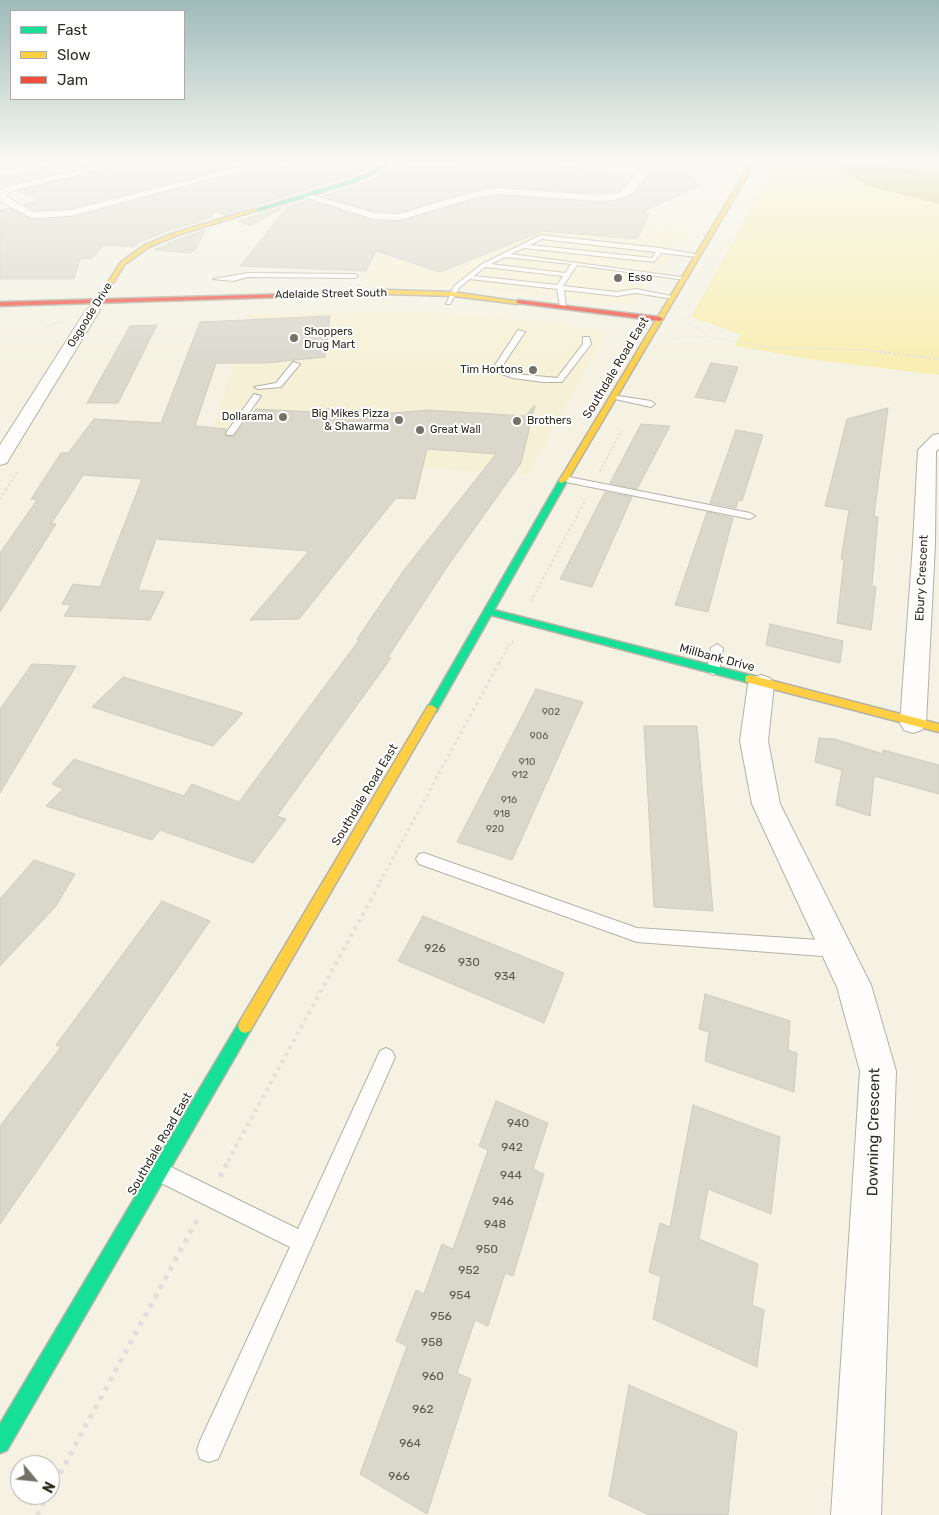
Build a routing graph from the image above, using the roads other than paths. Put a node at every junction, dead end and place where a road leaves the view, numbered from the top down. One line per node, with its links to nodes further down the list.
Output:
1 (184, 232): 20 (street, Osgoode Drive)
2 (712, 232): 6 (street, Southdale Road East)
3 (523, 246): 4 (lane); 5 (lane); 7 (lane)
4 (660, 250): 6 (lane); 7 (lane)
5 (503, 255): 8 (lane); 9 (lane)
6 (698, 255): 13 (street, Southdale Road East)
7 (654, 260): 15 (lane)
8 (575, 263): 10 (lane); 15 (lane)
9 (484, 265): 10 (lane); 12 (lane)
10 (567, 275): 16 (lane)
11 (355, 276): 14 (lane)
12 (468, 277): 16 (lane); 18 (lane)
13 (685, 278): 15 (lane); 17 (street, Southdale Road East)
14 (216, 279)
15 (642, 282): 16 (lane); 17 (lane)
16 (560, 286): 21 (lane)
17 (674, 297): 23 (street, Southdale Road East)
18 (450, 299): 20 (street, Adelaide Street South); 21 (street, Adelaide Street South); 23 (street, Adelaide Street South)
19 (0, 304): 20 (street, Adelaide Street South)
20 (96, 306): 22 (street, Adelaide Street South); 31 (street, Osgoode Drive)
21 (563, 307): 23 (street, Adelaide Street South)
22 (0, 314)
23 (658, 324): 27 (street, Southdale Road East)
24 (521, 332): 25 (lane)
25 (586, 339)
26 (296, 364): 29 (lane)
27 (615, 396): 28 (lane); 32 (street, Southdale Road East)
28 (651, 404)
29 (230, 433)
30 (939, 439): 34 (street, Ebury Crescent)
31 (0, 459)
32 (564, 479): 33 (lane); 35 (street, Southdale Road East)
33 (750, 516)
34 (932, 546): 39 (street, Ebury Crescent)
35 (489, 612): 37 (street, Millbank Drive); 44 (street, Southdale Road East)
36 (717, 648): 37 (lane)
37 (713, 671): 38 (street, Millbank Drive)
38 (761, 684): 39 (street, Millbank Drive); 42 (street, Downing Crescent)
39 (913, 723): 40 (street, Millbank Drive)
40 (939, 728)
41 (424, 859): 42 (lane)
42 (836, 949): 48 (street, Downing Crescent)
43 (386, 1057): 45 (lane)
44 (159, 1172): 45 (lane); 46 (street, Southdale Road East)
45 (302, 1242): 47 (lane)
46 (0, 1443)
47 (209, 1450)
48 (856, 1515)

